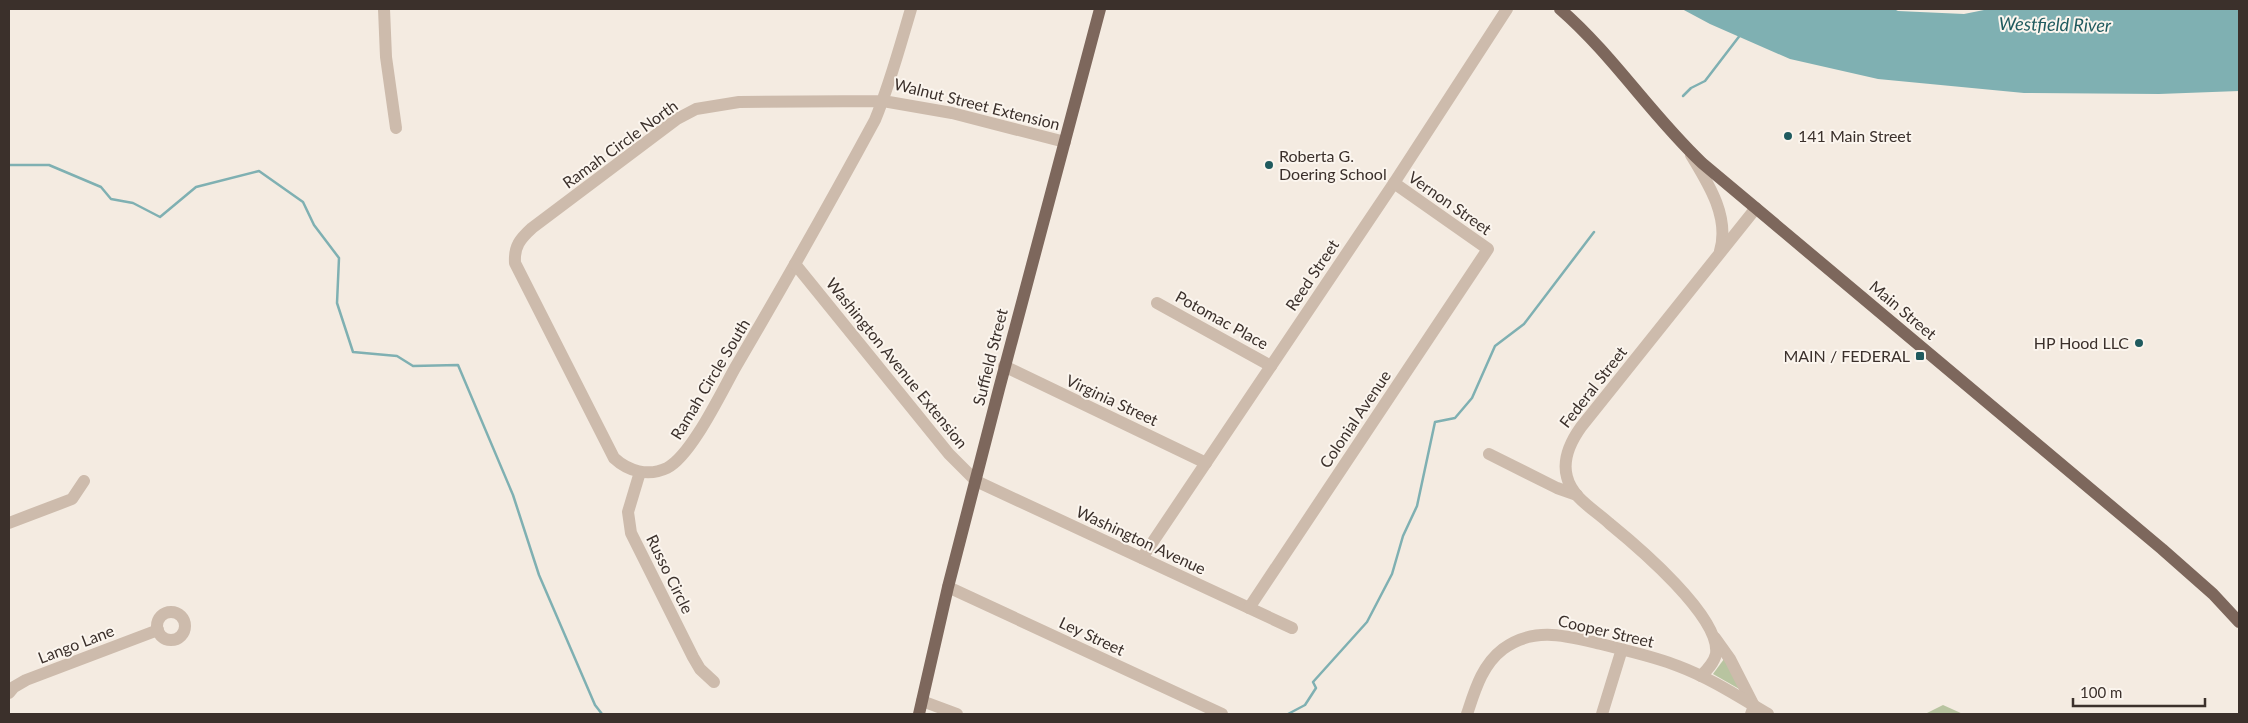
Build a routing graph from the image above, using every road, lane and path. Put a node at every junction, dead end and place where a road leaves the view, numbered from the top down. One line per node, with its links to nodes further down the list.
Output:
1 (384, 9): 7 (street)
2 (911, 9): 6 (street, Walnut Street Extension)
3 (1100, 9): 8 (main road, Suffield Street)
4 (1508, 9): 10 (street, Reed Street)
5 (1560, 9): 9 (main road, Main Street)
6 (883, 101): 8 (street, Walnut Street Extension); 14 (street, Ramah Circle South); 20 (street, Ramah Circle North)
7 (396, 128)
8 (1065, 142): 16 (main road, Suffield Street)
9 (1687, 149): 11 (main road, Main Street); 13 (street)
10 (1394, 184): 12 (street, Vernon Street); 17 (street, Reed Street)
11 (1756, 208): 13 (street, Federal Street); 28 (main road, Main Street)
12 (1488, 249): 27 (street, Colonial Avenue)
13 (1720, 253): 23 (street, Federal Street)
14 (795, 264): 20 (street, Ramah Circle South); 22 (street, Washington Avenue Extension)
15 (1157, 303): 17 (street, Potomac Place)
16 (1004, 366): 19 (street, Virginia Street); 22 (main road, Suffield Street)
17 (1271, 366): 19 (street, Reed Street)
18 (1489, 454): 23 (street)
19 (1206, 463): 25 (street, Reed Street)
20 (640, 472): 34 (street, Russo Circle)
21 (84, 481): 24 (street)
22 (976, 481): 25 (street, Washington Avenue); 26 (main road, Suffield Street)
23 (1577, 495): 29 (street, Federal Street)
24 (9, 523)
25 (1142, 558): 27 (street, Washington Avenue)
26 (948, 587): 36 (main road, Suffield Street); 40 (street, Ley Street)
27 (1249, 608): 30 (street, Washington Avenue)
28 (2239, 622)
29 (1708, 627): 33 (street, Federal Street); 37 (street, Federal Street)
30 (1292, 628)
31 (158, 630): 35 (street, Lango Lane)
32 (1622, 649): 33 (street, Cooper Street); 41 (street, Cooper Street); 42 (street)
33 (1701, 676): 37 (street, Cooper Street)
34 (714, 682)
35 (9, 693)
36 (922, 701): 38 (main road, Suffield Street); 39 (street)
37 (1752, 710): 43 (street, Cooper Street)
38 (919, 714)
39 (957, 714)
40 (1222, 714)
41 (1467, 714)
42 (1602, 714)
43 (1768, 714)

